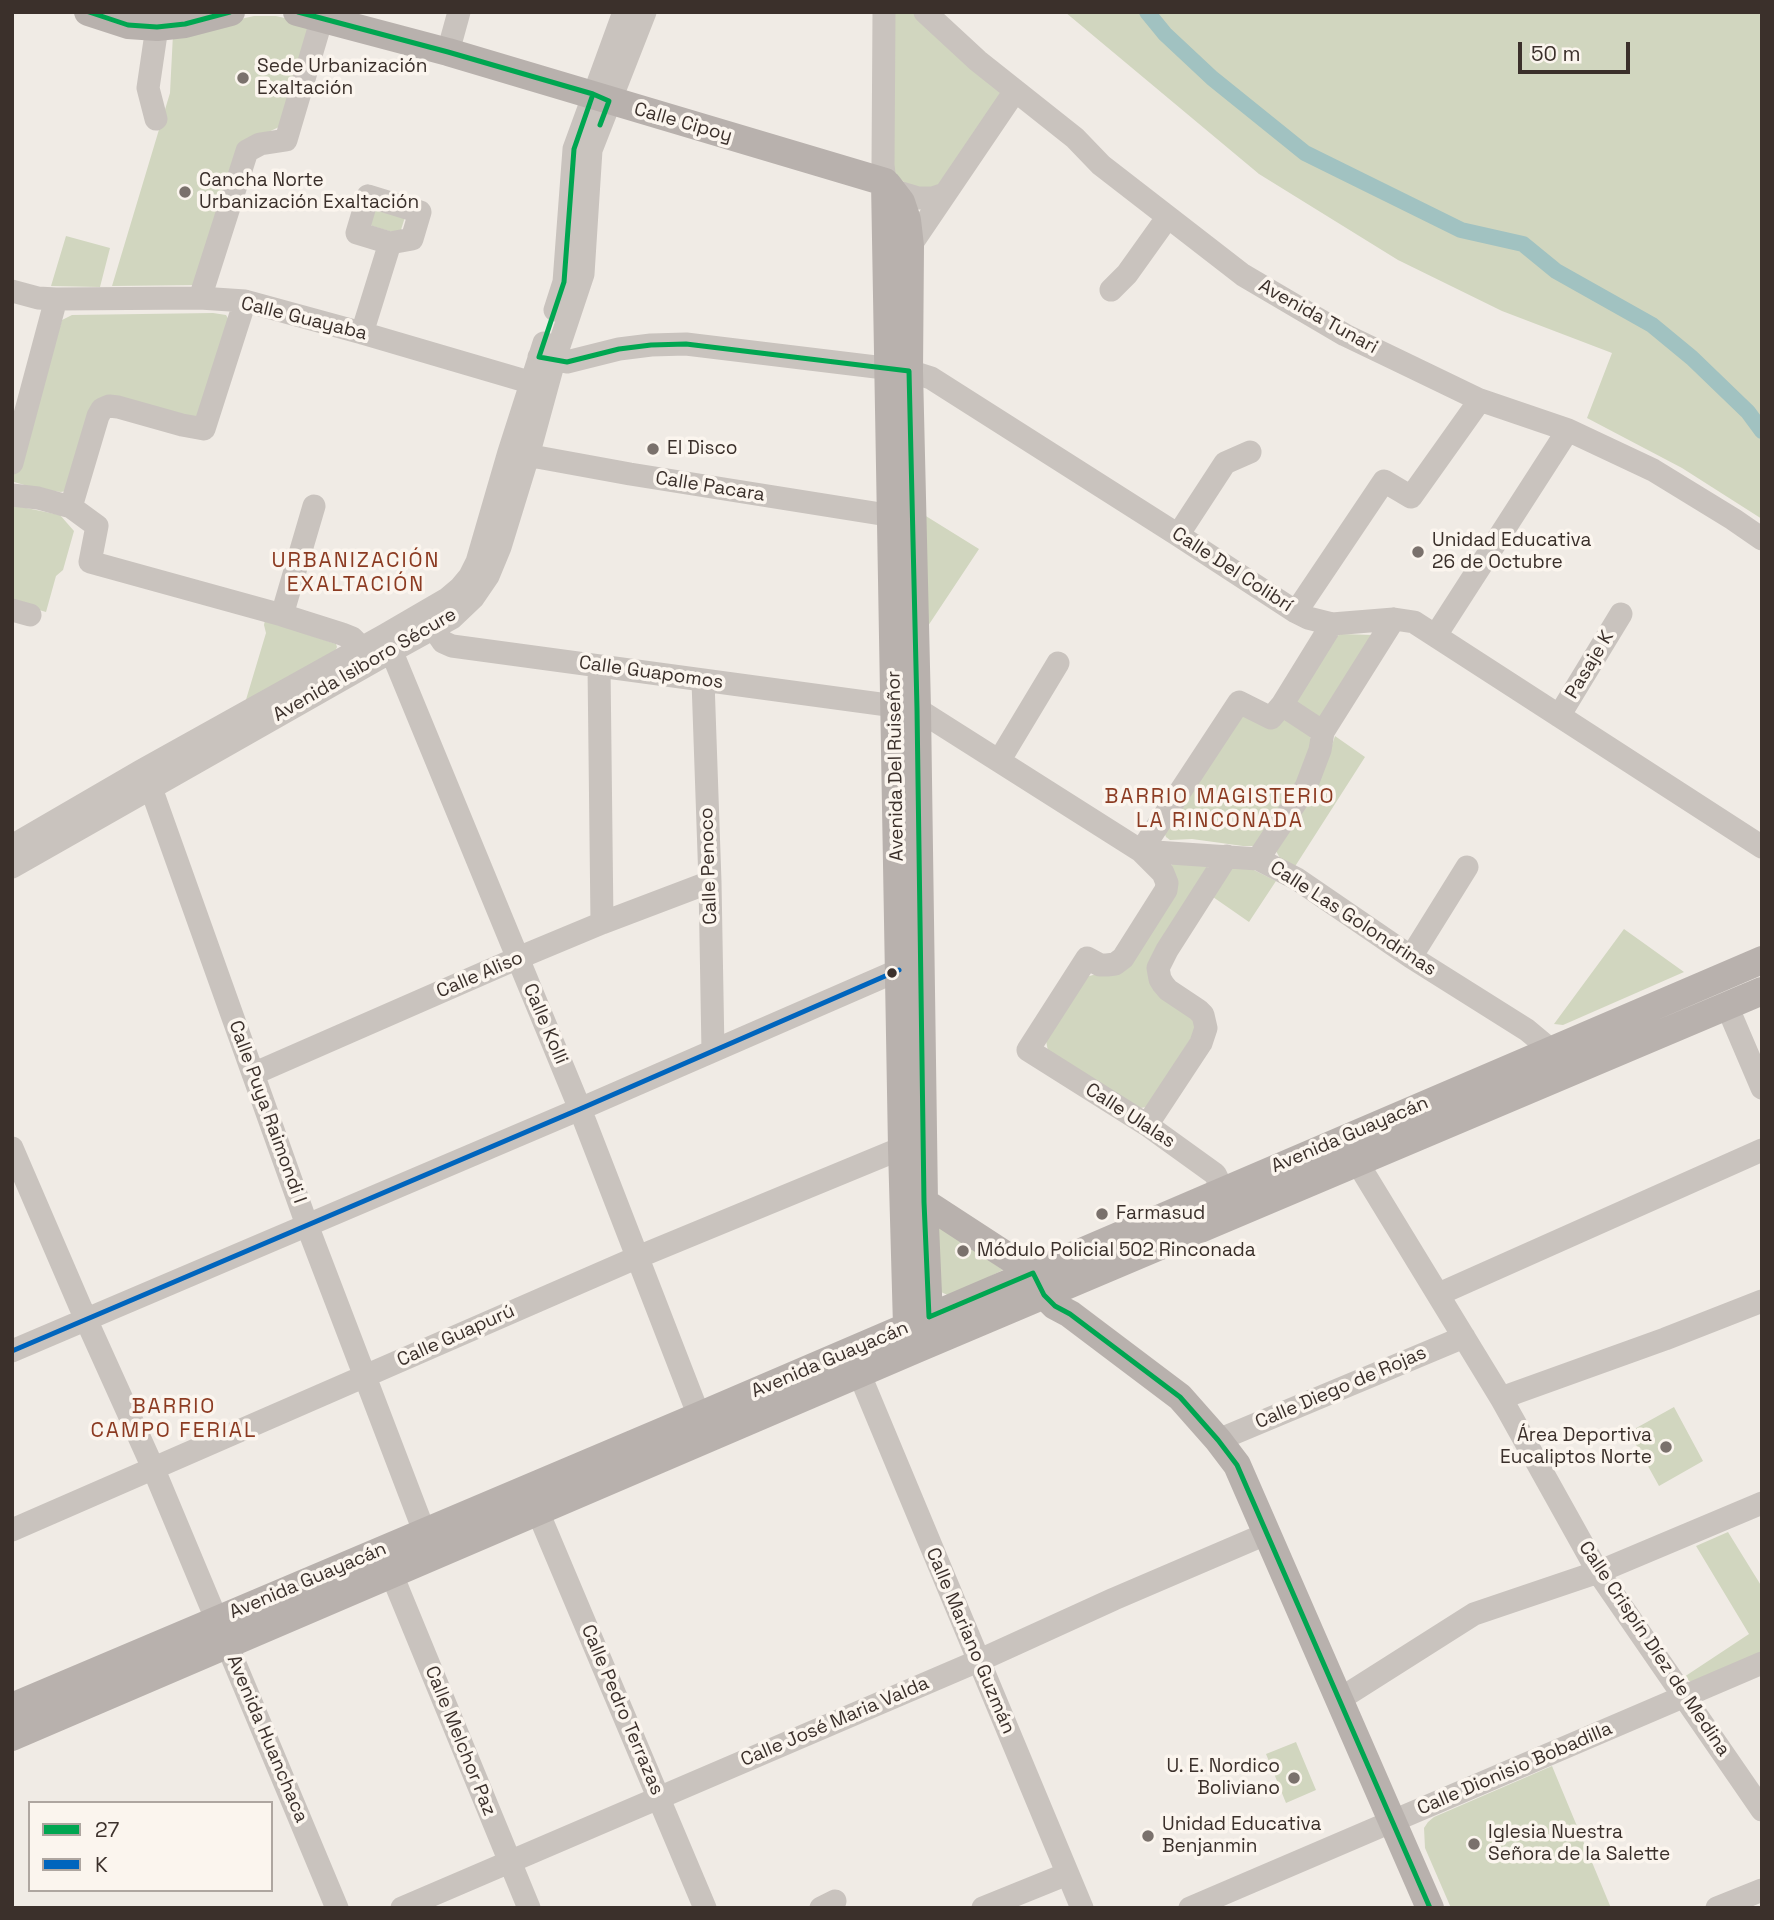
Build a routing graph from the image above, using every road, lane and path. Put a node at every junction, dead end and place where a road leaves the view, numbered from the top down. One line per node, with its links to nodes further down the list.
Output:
1 (88, 12): 10 (main road)
2 (231, 12): 9 (main road)
3 (459, 12): 11 (street)
4 (624, 12): 13 (street, Avenida Isiboro Sécure)
5 (645, 12): 13 (street, Avenida Isiboro Sécure)
6 (884, 12): 15 (street, Avenida Del Ruiseñor)
7 (926, 12): 12 (street, Avenida Tunari)
8 (309, 15): 11 (main road, Calle Cipoy); 22 (street)
9 (199, 16): 10 (main road)
10 (157, 27): 14 (street)
11 (448, 52): 13 (main road, Calle Cipoy)
12 (1015, 91): 16 (street); 17 (street, Avenida Tunari)
13 (601, 98): 15 (main road, Calle Cipoy); 26 (street, Avenida Isiboro Sécure)
14 (156, 119)
15 (885, 182): 16 (street, Calle Cipoy); 19 (main road, Avenida Del Ruiseñor); 27 (main road, Avenida Del Ruiseñor)
16 (945, 194): 19 (street)
17 (1167, 218): 20 (street); 29 (street, Avenida Tunari)
18 (390, 243): 25 (street)
19 (910, 246): 27 (main road, Avenida Del Ruiseñor)
20 (1111, 290)
21 (12, 291): 23 (street, Calle Guayaba)
22 (200, 298): 23 (street, Calle Guayaba); 24 (street, Calle Guayaba)
23 (56, 299): 33 (street)
24 (244, 301): 25 (street, Calle Guayaba); 36 (street)
25 (362, 333): 28 (street, Calle Guayaba)
26 (547, 359): 27 (street, Calle Del Colibrí); 28 (street, Avenida Isiboro Sécure)
27 (899, 370): 37 (main road, Avenida Del Ruiseñor); 38 (street, Calle Del Colibrí)
28 (539, 385): 32 (street, Avenida Isiboro Sécure)
29 (1480, 400): 30 (street, Avenida Tunari); 40 (street)
30 (1569, 430): 39 (street, Avenida Tunari); 46 (street)
31 (1250, 452): 38 (street)
32 (518, 454): 37 (street, Calle Pacara); 44 (street, Avenida Isiboro Sécure)
33 (12, 463)
34 (12, 495): 36 (street)
35 (314, 506): 42 (street)
36 (71, 507): 42 (street)
37 (902, 517): 53 (main road, Avenida Del Ruiseñor)
38 (1178, 535): 40 (street, Calle Del Colibrí)
39 (1762, 539)
40 (1296, 612): 45 (street, Calle Del Colibrí)
41 (1621, 614): 54 (street, Pasaje K)
42 (282, 615): 48 (street)
43 (1394, 619): 45 (street, Calle Del Colibrí); 46 (street, Calle Del Colibrí); 55 (street)
44 (428, 620): 47 (street, Avenida Isiboro Sécure); 50 (street, Calle Guapomos)
45 (1332, 624): 52 (street)
46 (1436, 635): 54 (street, Calle Del Colibrí)
47 (388, 643): 48 (street, Avenida Isiboro Sécure); 68 (street, Calle Kolli)
48 (367, 655): 57 (street, Avenida Isiboro Sécure)
49 (1058, 663): 56 (street)
50 (599, 666): 51 (street, Calle Guapomos); 66 (street)
51 (703, 681): 53 (street, Calle Guapomos); 65 (street, Calle Penoco)
52 (1282, 705): 55 (street); 60 (street)
53 (906, 708): 56 (street, Calle Las Golondrinas); 70 (main road, Avenida Del Ruiseñor)
54 (1559, 716): 59 (street, Calle Del Colibrí)
55 (1323, 732): 62 (street)
56 (999, 761): 60 (street, Calle Las Golondrinas)
57 (146, 779): 58 (street, Avenida Isiboro Sécure); 63 (street, Avenida Isiboro Sécure); 75 (street, Calle Puya Raimondi I)
58 (12, 846)
59 (1762, 847)
60 (1141, 851): 61 (street, Calle Las Golondrinas); 78 (street, Calle Ulalas)
61 (1227, 856): 62 (street, Calle Las Golondrinas); 78 (street)
62 (1258, 859): 67 (street, Calle Las Golondrinas)
63 (12, 867)
64 (1467, 867): 67 (street)
65 (710, 882): 66 (street, Calle Aliso); 73 (street, Calle Penoco)
66 (602, 923): 68 (street, Calle Aliso)
67 (1411, 957): 74 (street, Calle Las Golondrinas)
68 (518, 958): 75 (street, Calle Aliso); 77 (street, Calle Kolli)
69 (1762, 960): 74 (main road, Avenida Guayacán)
70 (909, 970): 73 (street); 80 (main road, Avenida Del Ruiseñor); 84 (main road, Avenida Del Ruiseñor)
71 (1762, 991): 72 (main road, Avenida Guayacán)
72 (1727, 1006): 74 (main road, Avenida Guayacán); 76 (street)
73 (713, 1051): 77 (street)
74 (1558, 1061): 82 (main road, Avenida Guayacán); 83 (main road, Avenida Guayacán)
75 (253, 1074): 85 (street, Calle Puya Raimondi I)
76 (1762, 1088)
77 (580, 1109): 85 (street); 86 (street, Calle Kolli)
78 (1147, 1125): 83 (street, Calle Ulalas)
79 (12, 1148): 90 (street, Avenida Huanchaca)
80 (902, 1148): 86 (street, Calle Guapurú); 91 (main road, Avenida Del Ruiseñor)
81 (1762, 1150): 88 (street)
82 (1356, 1162): 87 (main road, Avenida Guayacán); 88 (street, Calle Crispín Díez de Medina)
83 (1223, 1190): 87 (main road, Avenida Guayacán)
84 (924, 1202): 87 (main road); 91 (main road, Avenida Del Ruiseñor)
85 (307, 1225): 90 (street); 95 (street, Calle Puya Raimondi I)
86 (638, 1257): 95 (street, Calle Guapurú); 97 (street, Calle Kolli)
87 (1038, 1284): 91 (main road, Avenida Guayacán); 98 (main road)
88 (1439, 1294): 92 (street, Calle Crispín Díez de Medina)
89 (1762, 1301): 96 (street)
90 (86, 1319): 93 (street); 99 (street, Avenida Huanchaca)
91 (923, 1333): 94 (main road, Avenida Guayacán); 97 (main road, Avenida Guayacán)
92 (1464, 1337): 96 (street, Calle Crispín Díez de Medina); 98 (street, Calle Diego de Rojas)
93 (12, 1351)
94 (859, 1373): 101 (main road, Avenida Guayacán); 108 (street, Calle Mariano Guzmán)
95 (365, 1376): 99 (street, Calle Guapurú); 103 (street, Calle Puya Raimondi I)
96 (1501, 1398): 105 (street, Calle Crispín Díez de Medina)
97 (699, 1416): 103 (main road, Avenida Guayacán)
98 (1218, 1440): 104 (main road)
99 (153, 1469): 102 (street, Calle Guapurú); 107 (street, Avenida Huanchaca)
100 (1762, 1503): 105 (street)
101 (538, 1511): 106 (main road, Avenida Guayacán); 114 (street, Calle Pedro Terrazas)
102 (12, 1530)
103 (424, 1531): 107 (main road, Avenida Guayacán)
104 (1268, 1533): 108 (street, Calle José Maria Valda); 111 (main road)
105 (1598, 1572): 110 (street, Calle Crispín Díez de Medina); 111 (street)
106 (391, 1575): 107 (main road, Avenida Guayacán); 117 (street, Calle Melchor Paz)
107 (223, 1633): 112 (main road, Avenida Guayacán); 113 (main road, Avenida Guayacán); 120 (street, Avenida Huanchaca)
108 (978, 1661): 114 (street, Calle José Maria Valda); 118 (street, Calle Mariano Guzmán)
109 (1762, 1663): 110 (street, Calle Dionisio Bobadilla)
110 (1685, 1696): 115 (street, Calle Crispín Díez de Medina); 116 (street, Calle Dionisio Bobadilla)
111 (1340, 1699): 116 (main road)
112 (12, 1707)
113 (12, 1737)
114 (659, 1797): 117 (street, Calle José Maria Valda); 123 (street, Calle Pedro Terrazas)
115 (1762, 1810)
116 (1392, 1821): 126 (street, Calle Dionisio Bobadilla); 127 (main road)
117 (509, 1862): 121 (street, Calle José Maria Valda); 122 (street, Calle Melchor Paz)
118 (1067, 1874): 124 (street); 125 (street, Calle Mariano Guzmán)
119 (1762, 1890): 128 (street)
120 (337, 1908)
121 (402, 1908)
122 (529, 1908)
123 (705, 1908)
124 (983, 1908)
125 (1082, 1908)
126 (1191, 1908)
127 (1430, 1908)
128 (1717, 1908)

